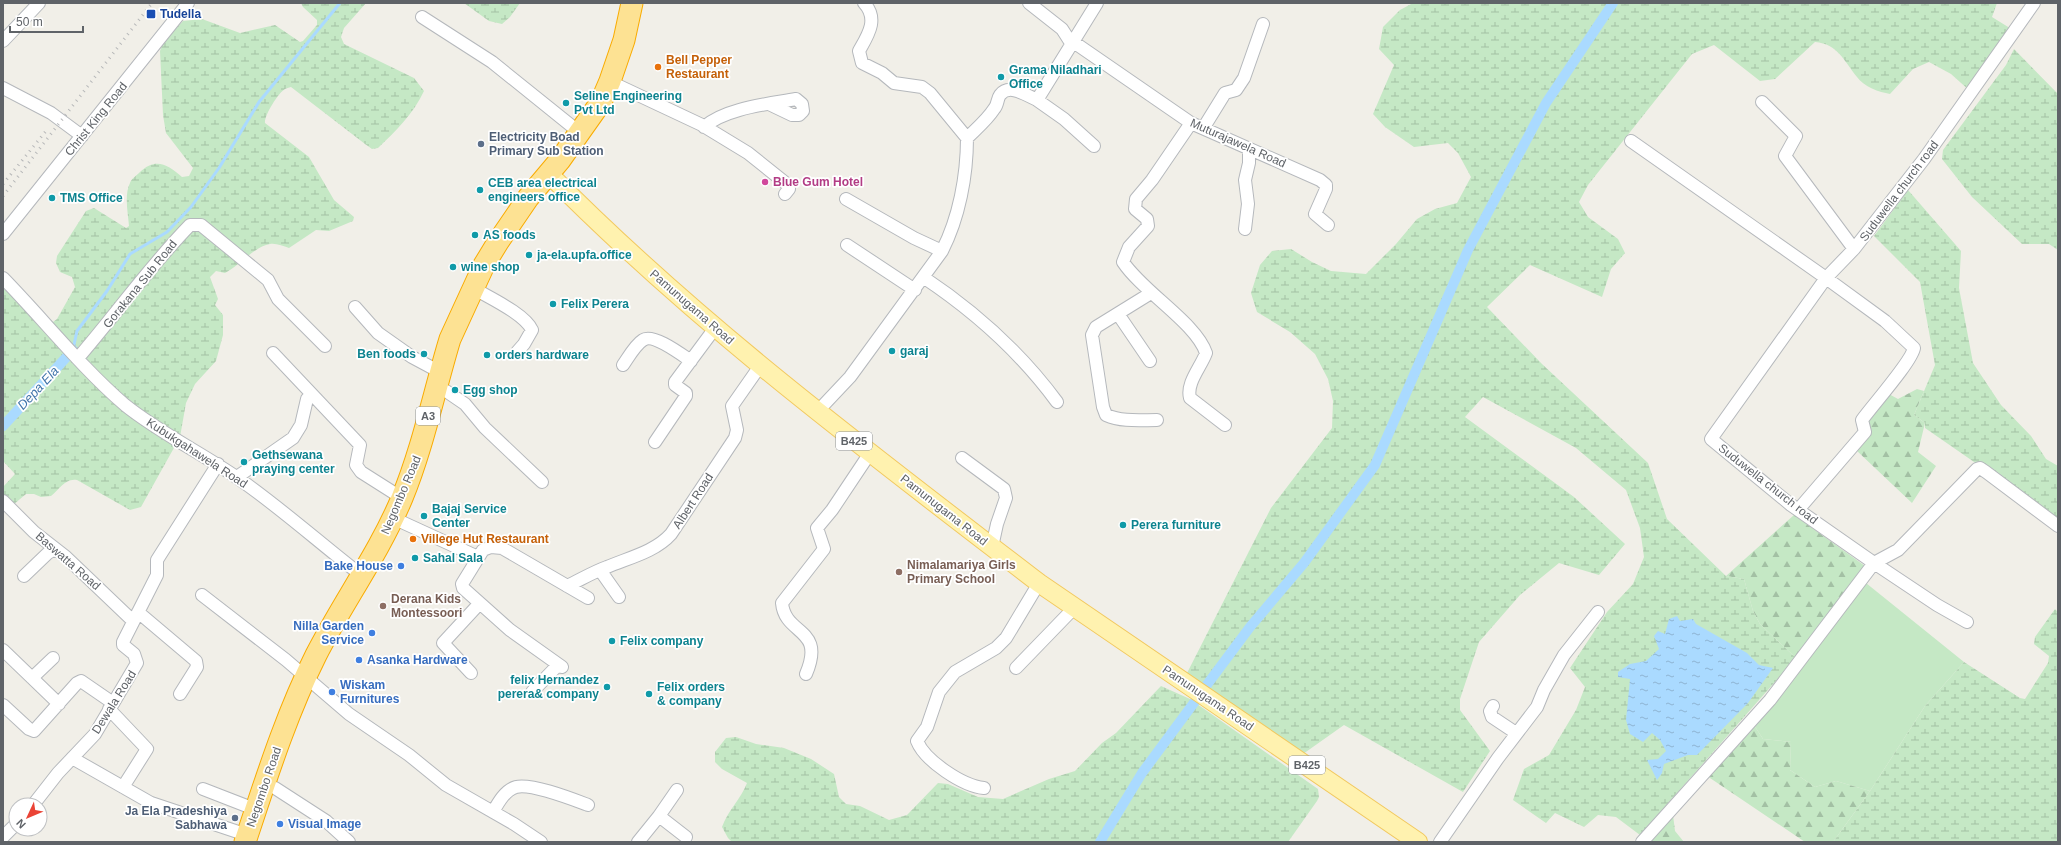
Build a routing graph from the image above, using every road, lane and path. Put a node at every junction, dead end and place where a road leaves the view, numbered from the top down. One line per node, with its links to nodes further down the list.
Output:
1 (39, 3): 11 (street)
2 (188, 3): 22 (street, Christ King Road)
3 (632, 3): 21 (highway, Negombo Road / A3)
4 (643, 3): 13 (highway, Negombo Road / A3)
5 (864, 3): 23 (street)
6 (1029, 3): 12 (street, Muturajawela Road)
7 (1097, 3): 12 (street)
8 (2034, 3): 34 (street, Suduwella church road)
9 (422, 17): 21 (street)
10 (1263, 24): 20 (street)
11 (3, 41)
12 (1072, 42): 15 (street); 18 (street, Muturajawela Road)
13 (619, 86): 19 (street); 27 (highway, Negombo Road / A3)
14 (3, 88): 22 (street)
15 (1037, 100): 23 (street); 25 (street)
16 (1762, 102): 34 (street)
17 (769, 104): 19 (street)
18 (1191, 123): 20 (street, Muturajawela Road); 41 (street)
19 (704, 126): 28 (street)
20 (1204, 127): 26 (street, Muturajawela Road)
21 (579, 132): 27 (highway, Negombo Road / A3)
22 (82, 136): 32 (street, Christ King Road)
23 (967, 138): 35 (street)
24 (1631, 141): 38 (street)
25 (1094, 146)
26 (1249, 149): 30 (street, Muturajawela Road); 31 (street)
27 (553, 178): 40 (highway, Negombo Road / A3); 44 (main road, Pamunugama Road / B425)
28 (785, 194)
29 (846, 199): 35 (street)
30 (1328, 225)
31 (1245, 229)
32 (3, 234)
33 (847, 245): 39 (street)
34 (1854, 249): 38 (street, Suduwella church road)
35 (942, 251): 36 (street)
36 (923, 277): 39 (street); 55 (street)
37 (3, 278): 48 (street, Kubukgahawela Road)
38 (1826, 278): 67 (street, Suduwella church road); 67 (street)
39 (914, 290): 56 (street)
40 (478, 291): 46 (street); 53 (highway, Negombo Road / A3)
41 (1150, 294): 43 (street); 58 (street)
42 (355, 307): 53 (street)
43 (1118, 314): 50 (street); 57 (street)
44 (716, 328): 49 (street); 52 (main road, Pamunugama Road / B425)
45 (325, 346): 48 (street, Gorakana Sub Road)
46 (517, 352)
47 (273, 353): 54 (street)
48 (77, 357): 62 (street, Kubukgahawela Road)
49 (691, 361): 51 (street); 59 (street)
50 (1150, 361)
51 (623, 365)
52 (760, 366): 56 (main road, Pamunugama Road / B425); 74 (street, Albert Road)
53 (443, 382): 64 (street); 65 (highway, Negombo Road / A3); 68 (highway, Negombo Road / A3)
54 (311, 395): 63 (street); 65 (street)
55 (1057, 402)
56 (817, 412): 60 (main road, Pamunugama Road / B425)
57 (1157, 420)
58 (1225, 425)
59 (655, 442)
60 (870, 453): 70 (main road, Pamunugama Road / B425); 91 (street)
61 (962, 458): 70 (street)
62 (218, 464): 63 (street, Kubukgahawela Road); 85 (street, Dewala Road)
63 (237, 477): 75 (street, Kubukgahawela Road)
64 (542, 482)
65 (402, 498): 68 (highway, Negombo Road / A3)
66 (3, 501): 71 (street, Baswatta Road)
67 (1798, 510): 73 (street, Suduwella church road)
68 (398, 520): 72 (street); 75 (highway, Negombo Road / A3); 93 (highway, Negombo Road / A3)
69 (2058, 526): 73 (street)
70 (992, 547): 77 (main road, Pamunugama Road / B425)
71 (55, 548): 76 (street); 85 (street, Baswatta Road)
72 (478, 557): 78 (street); 82 (street)
73 (1874, 563): 86 (street, Suduwella church road); 119 (street)
74 (600, 570): 78 (street, Albert Road); 80 (street)
75 (361, 575): 93 (highway, Negombo Road / A3)
76 (24, 576)
77 (1039, 583): 83 (main road, Pamunugama Road / B425); 104 (street)
78 (567, 586): 81 (street)
79 (202, 595): 93 (street)
80 (619, 597)
81 (588, 598)
82 (479, 604): 90 (street); 94 (street)
83 (1075, 608): 89 (street); 117 (main road, Pamunugama Road / B425)
84 (1598, 612): 100 (street)
85 (135, 616): 95 (street, Baswatta Road); 98 (street, Dewala Road)
86 (1967, 622)
87 (3, 650): 92 (street)
88 (53, 658): 92 (street)
89 (1016, 668)
90 (471, 672)
91 (806, 674)
92 (32, 678): 96 (street)
93 (310, 681): 103 (highway, Negombo Road / A3); 109 (highway, Negombo Road / A3); 110 (street)
94 (532, 692)
95 (180, 694)
96 (59, 704): 97 (street); 98 (street)
97 (3, 705)
98 (111, 706): 101 (street, Dewala Road); 102 (street)
99 (1493, 706): 100 (street)
100 (1516, 733): 118 (street)
101 (72, 758): 102 (street); 107 (street, Dewala Road)
102 (123, 787): 113 (street)
103 (275, 788): 113 (highway, Negombo Road / A3); 114 (street)
104 (984, 788)
105 (203, 789): 109 (street)
106 (677, 790): 111 (street)
107 (40, 797)
108 (588, 805): 110 (street)
109 (257, 810): 113 (highway, Negombo Road / A3)
110 (493, 812): 115 (street)
111 (660, 816): 112 (street); 116 (street)
112 (686, 837)
113 (249, 840)
114 (349, 842)
115 (541, 842)
116 (638, 842)
117 (1418, 842)
118 (1440, 842)
119 (1642, 842)

